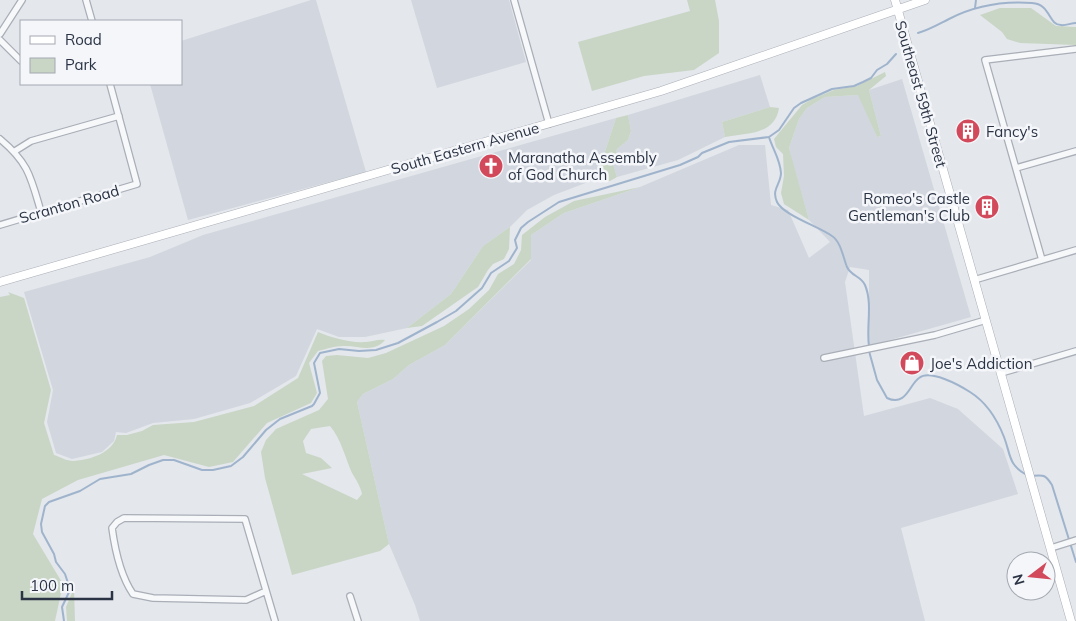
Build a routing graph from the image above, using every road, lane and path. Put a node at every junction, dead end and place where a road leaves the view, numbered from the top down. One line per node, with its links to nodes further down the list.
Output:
1 (22, 0): 8 (street)
2 (86, 0): 7 (street)
3 (514, 0): 14 (street)
4 (895, 0): 6 (main road, Southeast 59th Street)
5 (925, 0): 6 (main road, South Eastern Avenue)
6 (898, 10): 14 (main road, South Eastern Avenue); 23 (main road, Southeast 59th Street)
7 (92, 20)
8 (0, 34)
9 (0, 40): 11 (street)
10 (1076, 49): 18 (street)
11 (20, 60)
12 (110, 85): 13 (street)
13 (119, 116): 16 (street); 19 (street, Scranton Road)
14 (549, 124): 24 (main road, South Eastern Avenue)
15 (0, 139): 16 (street)
16 (15, 151): 19 (street)
17 (1076, 151): 18 (street)
18 (1016, 168): 22 (street)
19 (41, 212): 20 (street, Scranton Road)
20 (0, 225)
21 (1076, 250): 22 (street)
22 (1042, 260): 23 (street)
23 (974, 280): 25 (main road, Southeast 59th Street)
24 (0, 282)
25 (986, 320): 27 (street); 28 (main road, Southeast 59th Street)
26 (1076, 351): 28 (street)
27 (824, 358)
28 (1001, 373): 30 (main road, Southeast 59th Street)
29 (1076, 540): 30 (street)
30 (1051, 548): 35 (main road, Southeast 59th Street)
31 (266, 591): 31 (street); 33 (street)
32 (350, 596): 34 (street)
33 (274, 621)
34 (358, 621)
35 (1072, 621)

